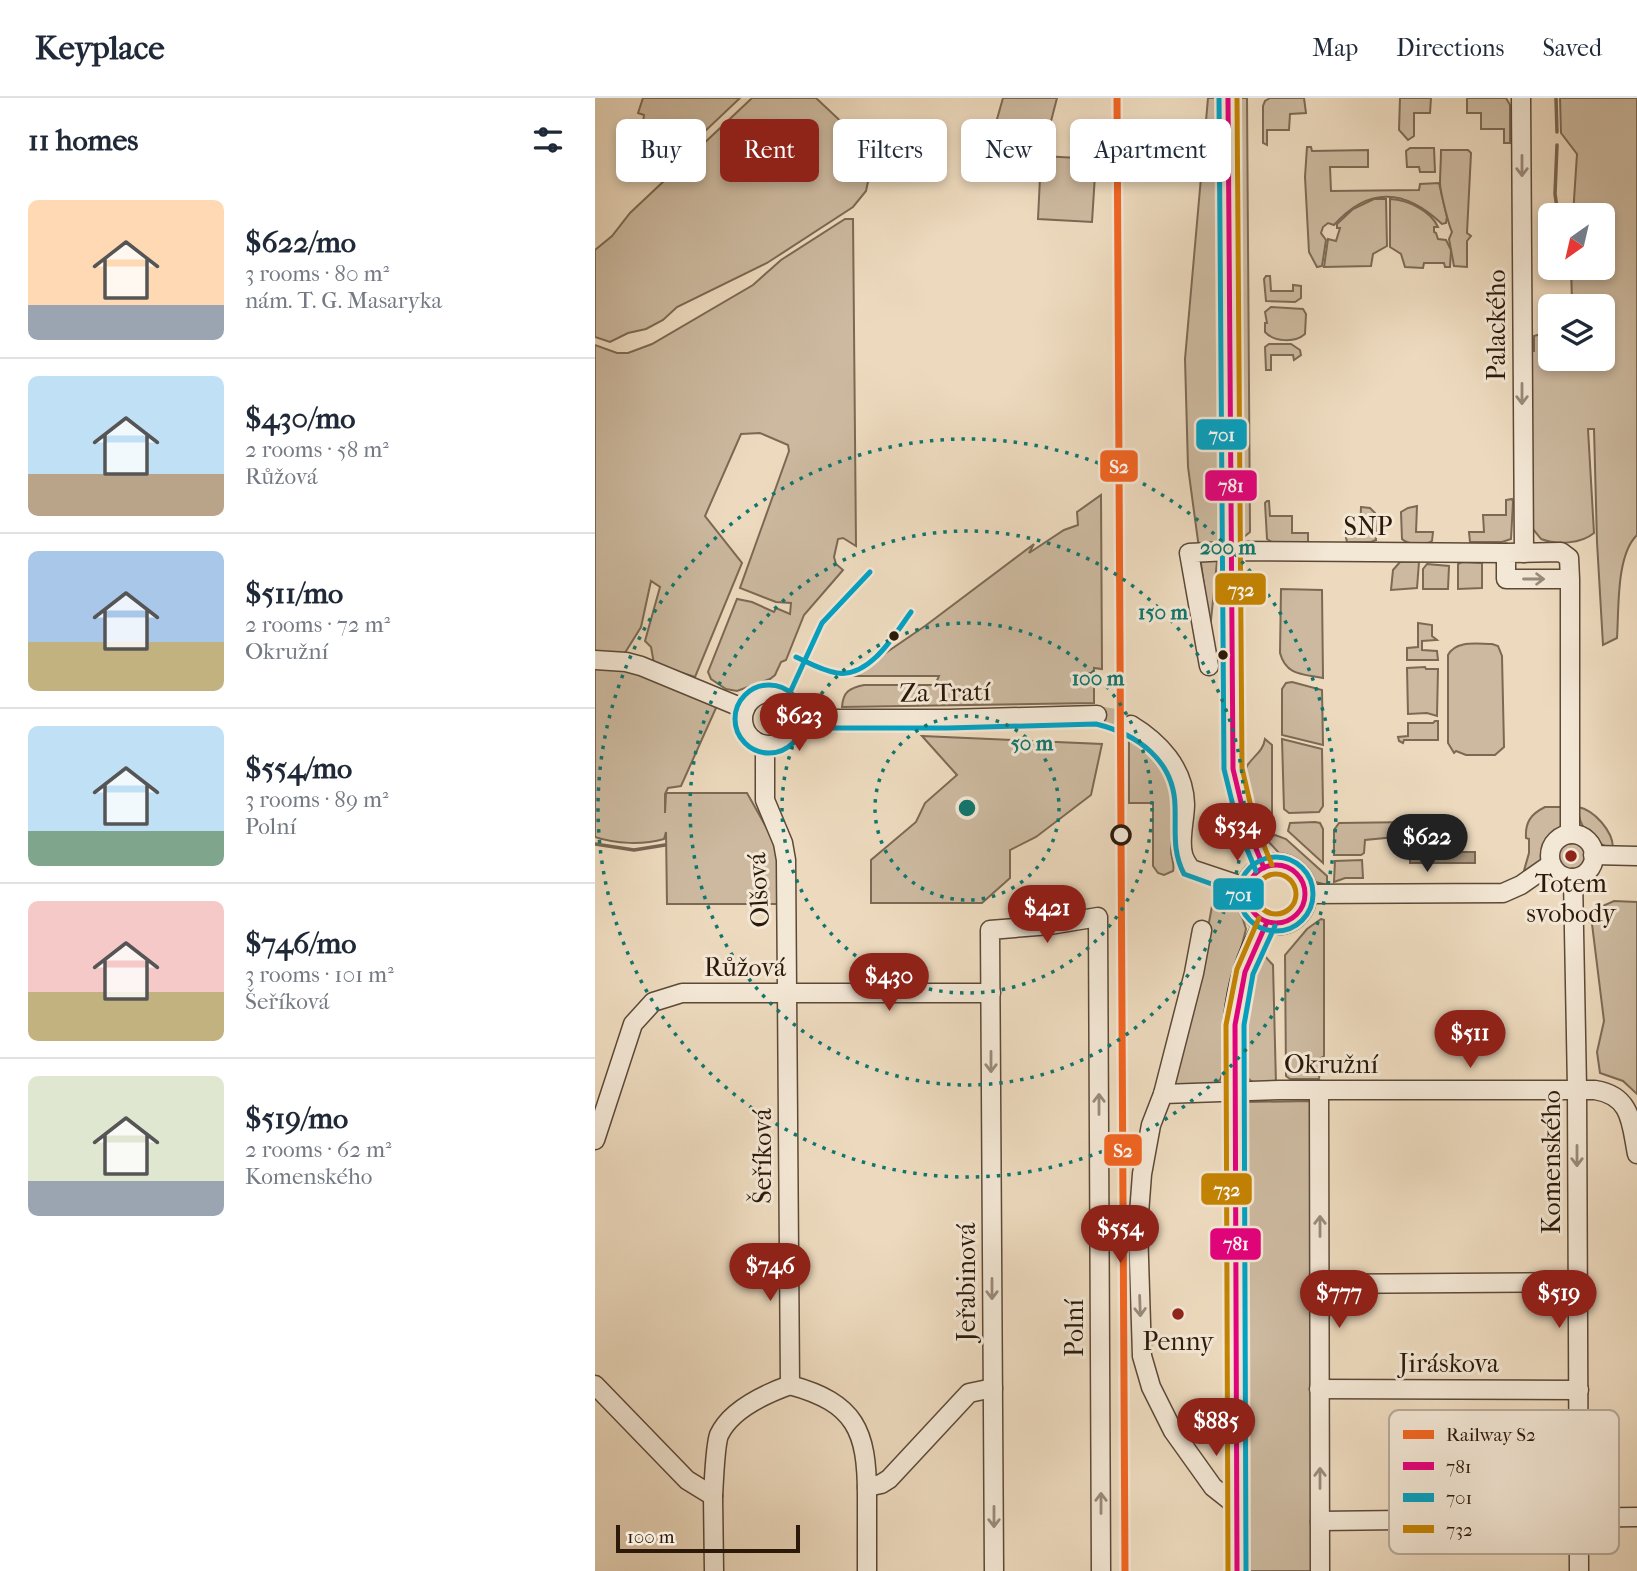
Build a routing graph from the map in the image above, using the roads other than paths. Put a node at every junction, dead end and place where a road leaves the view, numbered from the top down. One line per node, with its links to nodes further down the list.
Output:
1 (1228, 98): 3 (main road)
2 (1521, 98): 4 (street, Palackého, one-way to 4)
3 (1230, 551): 4 (street, SNP); 7 (street, SNP); 17 (main road)
4 (1515, 553): 5 (street, SNP); 5 (street, Palackého, one-way to 5)
5 (1570, 579): 13 (street)
6 (595, 660): 8 (street)
7 (1209, 666)
8 (745, 709): 10 (street); 12 (street)
9 (1097, 715): 10 (street, Za Tratí)
10 (795, 719): 12 (street)
11 (1131, 725): 19 (street)
12 (765, 745): 24 (street, Olšová)
13 (1570, 834): 14 (street); 16 (street)
14 (1594, 855): 15 (street); 18 (street)
15 (1637, 856)
16 (1551, 864): 18 (street); 20 (street)
17 (1264, 868): 19 (main road); 20 (main road)
18 (1573, 878): 26 (street, Komenského)
19 (1248, 888): 22 (main road)
20 (1305, 894): 22 (main road)
21 (1098, 917): 25 (street, Jeřabinová); 51 (street, Polní, one-way to 21)
22 (1267, 922): 28 (main road)
23 (1202, 930): 29 (street)
24 (787, 993): 25 (street, Růžová); 30 (street, Růžová); 36 (street, Šeříková)
25 (991, 993): 37 (street, Jeřabinová, one-way to 37)
26 (1577, 1088): 27 (street, Okružní); 32 (street, Okružní); 33 (street, Komenského, one-way to 33)
27 (1318, 1090): 28 (street, Okružní); 34 (street, one-way to 27)
28 (1234, 1091): 29 (street, Okružní); 43 (main road)
29 (1163, 1094): 43 (street, one-way to 43)
30 (599, 1116): 31 (street, Růžová)
31 (595, 1140)
32 (1637, 1154)
33 (1578, 1282): 34 (street); 39 (street, Komenského)
34 (1319, 1284): 38 (street)
35 (595, 1385): 42 (street)
36 (790, 1385): 41 (street); 42 (street)
37 (993, 1388): 41 (street); 50 (street, Jeřabinová, one-way to 50)
38 (1319, 1389): 39 (street, Jiráskova); 47 (street, one-way to 38)
39 (1579, 1390): 40 (street, Komenského)
40 (1579, 1410)
41 (867, 1488): 49 (street)
42 (713, 1496): 48 (street)
43 (1237, 1506): 52 (main road)
44 (1619, 1517): 45 (street)
45 (1637, 1517)
46 (1389, 1520): 47 (street)
47 (1320, 1521): 53 (street)
48 (714, 1571)
49 (867, 1571)
50 (994, 1571)
51 (1101, 1571)
52 (1237, 1571)
53 (1320, 1571)

